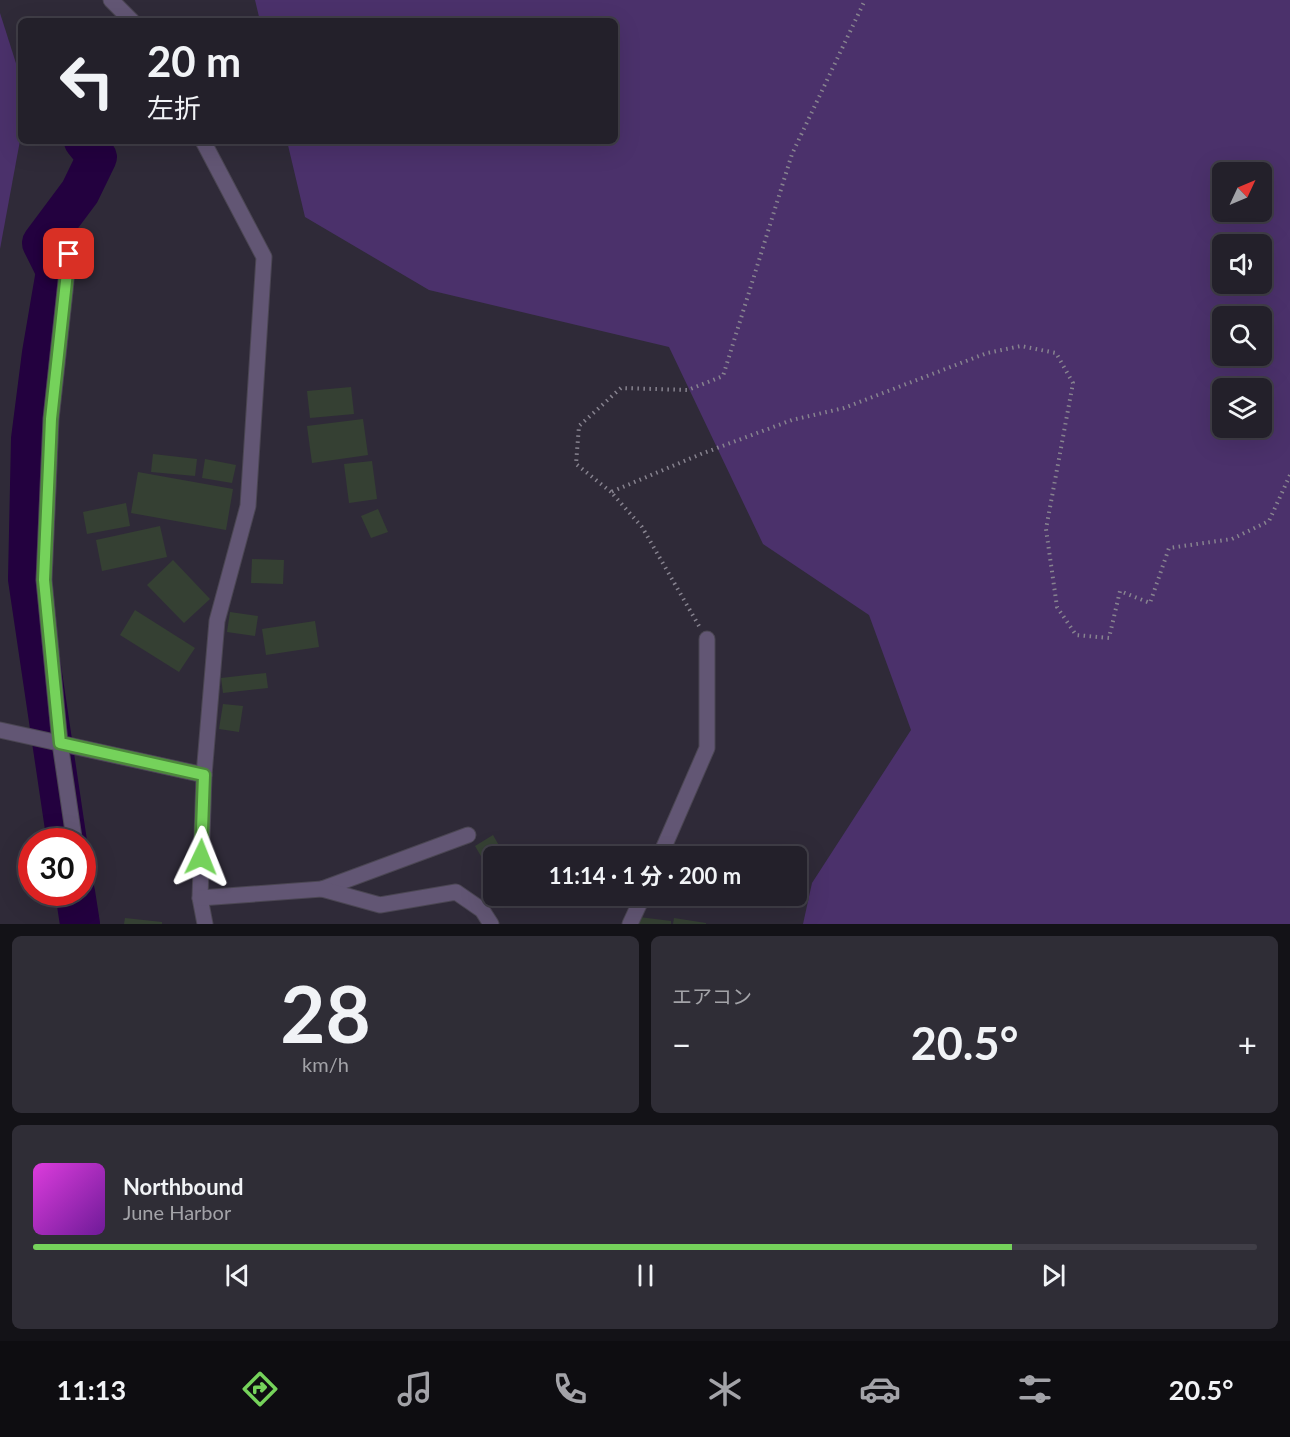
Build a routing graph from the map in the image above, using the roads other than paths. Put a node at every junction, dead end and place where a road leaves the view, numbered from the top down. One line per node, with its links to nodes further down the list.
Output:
1 (111, 0): 2 (street)
2 (129, 18)
3 (205, 144): 8 (street)
4 (69, 254): 7 (street)
5 (706, 639): 11 (street)
6 (0, 730): 7 (street)
7 (59, 743): 8 (street); 9 (street)
8 (204, 775): 13 (street)
9 (72, 828)
10 (468, 835): 12 (street)
11 (664, 846)
12 (322, 889): 13 (street); 16 (street)
13 (200, 898): 15 (street)
14 (638, 906): 17 (street)
15 (205, 924)
16 (491, 924)
17 (630, 924)

